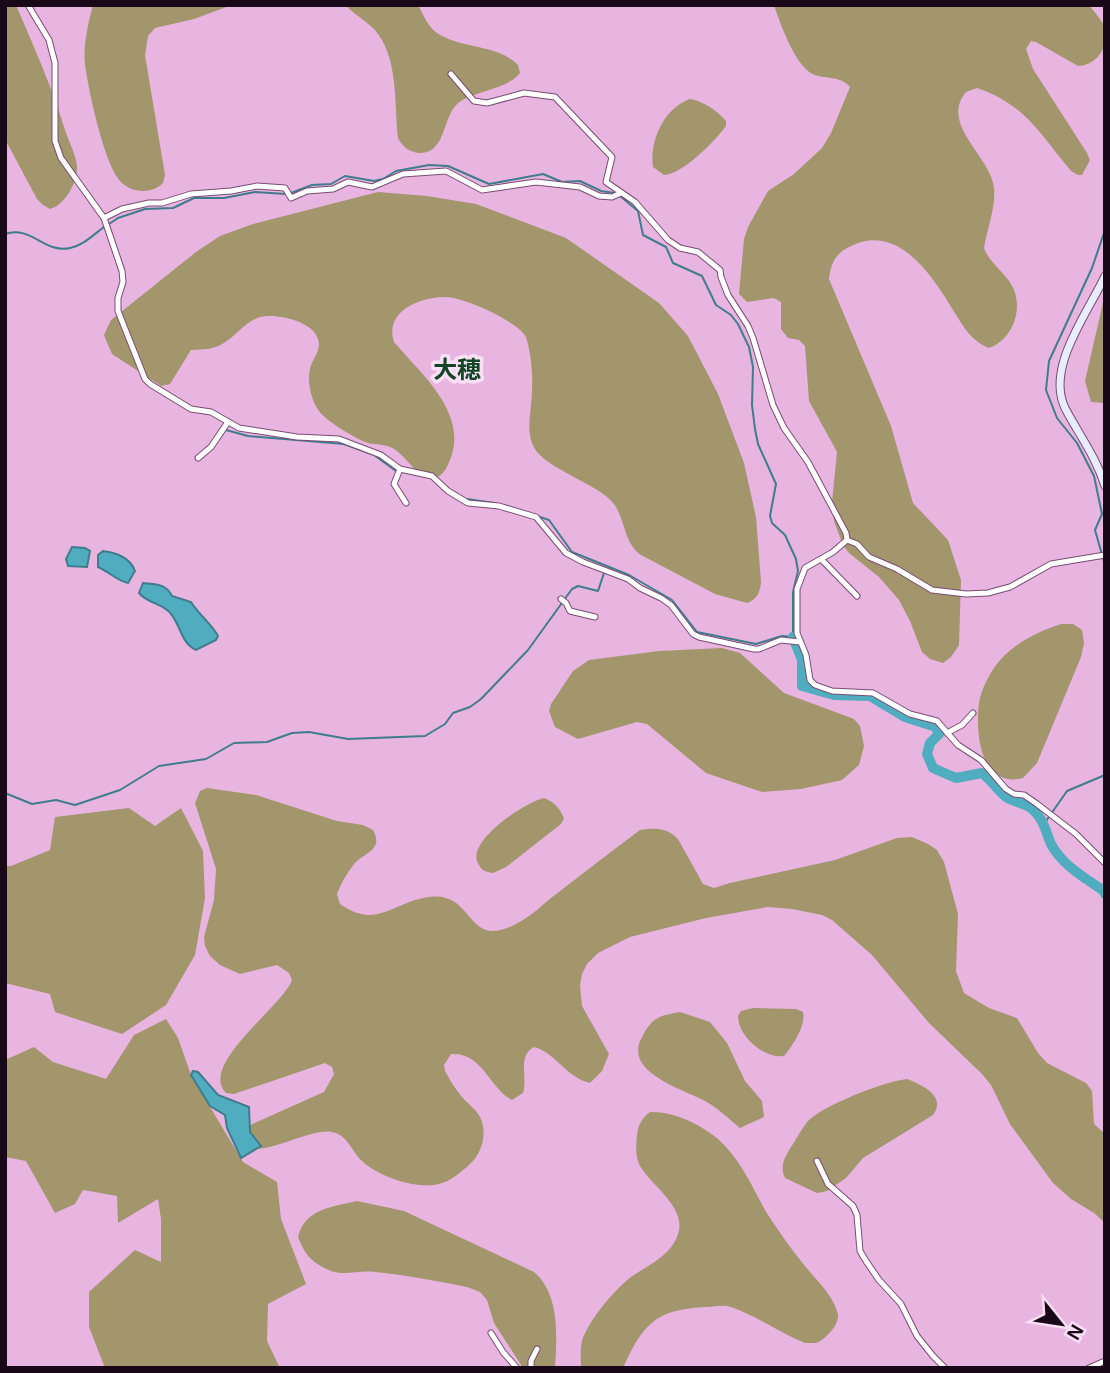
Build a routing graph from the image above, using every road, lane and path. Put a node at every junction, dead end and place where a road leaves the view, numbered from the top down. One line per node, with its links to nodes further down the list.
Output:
1 (28, 5): 4 (street)
2 (451, 74): 3 (street)
3 (621, 193): 4 (street); 11 (street)
4 (104, 218): 6 (street)
5 (1105, 276): 9 (main road)
6 (228, 422): 7 (street); 8 (street)
7 (198, 458)
8 (400, 469): 10 (street); 17 (street)
9 (1105, 486)
10 (406, 503)
11 (847, 540): 12 (street); 13 (street)
12 (1105, 555)
13 (821, 559): 14 (street); 17 (street)
14 (857, 596)
15 (561, 599): 16 (street)
16 (596, 617)
17 (800, 642): 19 (street)
18 (972, 713): 19 (street)
19 (947, 733): 20 (street)
20 (1105, 863)
21 (817, 1161): 27 (street)
22 (491, 1333): 25 (street)
23 (537, 1349): 26 (street)
24 (1105, 1361): 28 (street)
25 (517, 1368)
26 (531, 1368)
27 (945, 1368)
28 (1089, 1368)

